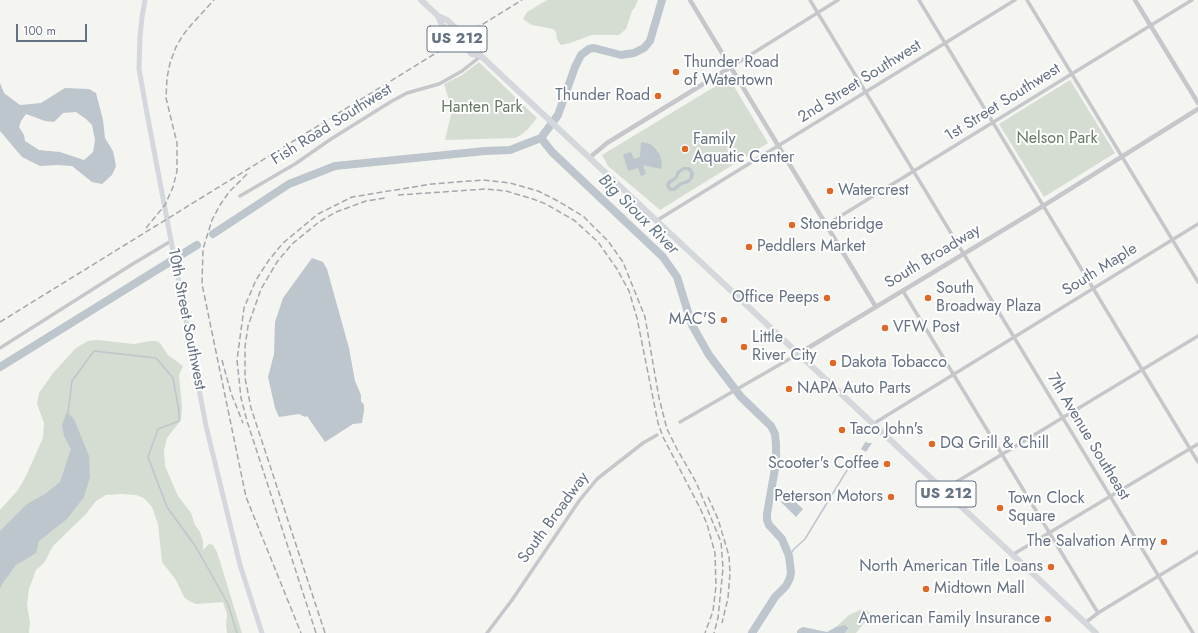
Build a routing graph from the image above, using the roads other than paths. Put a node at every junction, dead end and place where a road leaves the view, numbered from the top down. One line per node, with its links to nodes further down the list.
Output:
1 (145, 0): 31 (main road, 10th Street Southwest)
2 (421, 0): 14 (main road, US 212)
3 (690, 0): 15 (street)
4 (810, 0): 11 (street, 7th Avenue Southeast)
5 (838, 0): 11 (street)
6 (919, 0): 13 (street)
7 (1015, 0): 13 (street, 2nd Street Southwest)
8 (1027, 0): 16 (street)
9 (1135, 0): 12 (street)
10 (1192, 0): 12 (street, 1st Street Southwest)
11 (818, 13): 15 (street); 17 (street, 7th Avenue Southeast)
12 (1151, 25): 16 (street, 1st Street Southwest); 18 (street)
13 (945, 44): 17 (street, 2nd Street Southwest); 20 (street)
14 (481, 56): 23 (main road, US 212); 25 (street, Fish Road Southwest)
15 (730, 67): 21 (street); 23 (street)
16 (1072, 74): 20 (street, 1st Street Southwest); 22 (street)
17 (866, 93): 21 (street, 2nd Street Southwest); 24 (street, 7th Avenue Southeast)
18 (1198, 103)
19 (1198, 109): 22 (street, South Broadway)
20 (993, 123): 24 (street, 1st Street Southwest); 26 (street)
21 (778, 146): 27 (street, 2nd Street Southwest); 29 (street)
22 (1122, 156): 26 (street, South Broadway); 30 (street)
23 (589, 158): 27 (main road, US 212)
24 (914, 172): 29 (street, 1st Street Southwest); 32 (street, 7th Avenue Southeast)
25 (240, 196)
26 (1043, 206): 32 (street, South Broadway); 34 (street)
27 (656, 221): 40 (main road, US 212)
28 (1198, 224): 30 (street, South Maple)
29 (826, 225): 36 (street)
30 (1172, 240): 33 (street); 34 (street, South Maple)
31 (171, 241): 39 (street); 59 (main road, 10th Street Southwest)
32 (963, 254): 35 (street, South Broadway); 38 (street, 7th Avenue Southeast)
33 (1198, 282)
34 (1093, 288): 38 (street, South Maple); 41 (street)
35 (903, 291): 36 (street, South Broadway); 42 (street)
36 (876, 307): 40 (street, South Broadway)
37 (1198, 336): 41 (street)
38 (1014, 337): 42 (street, South Maple); 43 (street, 7th Avenue Southeast)
39 (0, 348)
40 (798, 354): 44 (street, South Broadway); 45 (main road, US 212)
41 (1142, 370): 43 (street); 48 (street)
42 (953, 375): 45 (street, South Maple); 49 (street)
43 (1063, 418): 49 (street); 52 (street, 7th Avenue Southeast)
44 (680, 422)
45 (872, 424): 51 (main road, US 212)
46 (657, 435): 60 (street, South Broadway)
47 (1198, 444): 48 (street)
48 (1190, 448): 50 (street); 52 (street)
49 (1002, 455): 51 (street); 53 (street)
50 (1198, 462)
51 (943, 490): 55 (main road, US 212)
52 (1111, 497): 53 (street); 56 (street, 7th Avenue Southeast)
53 (1049, 534): 55 (street); 57 (street)
54 (1198, 552): 56 (street)
55 (1012, 555): 58 (main road, US 212)
56 (1159, 576): 57 (street); 62 (street, 7th Avenue Southeast)
57 (1098, 613): 58 (street)
58 (1085, 623): 61 (main road, US 212)
59 (262, 633)
60 (487, 633)
61 (1096, 633)
62 (1193, 633)

